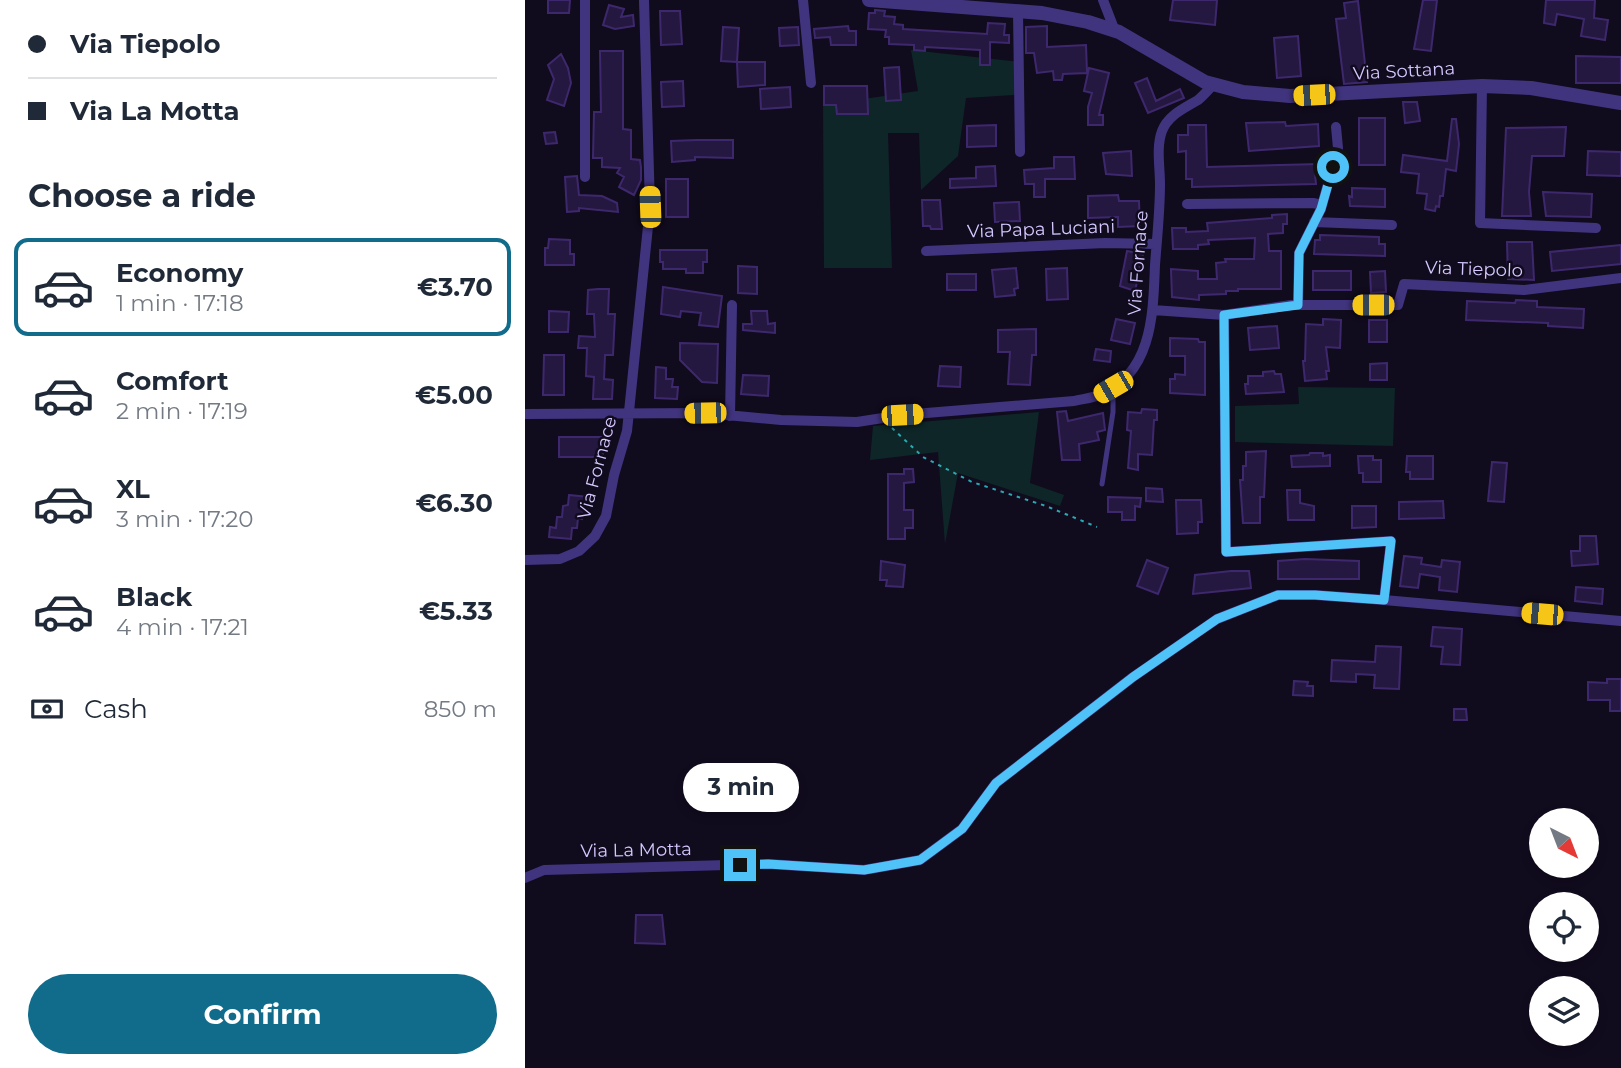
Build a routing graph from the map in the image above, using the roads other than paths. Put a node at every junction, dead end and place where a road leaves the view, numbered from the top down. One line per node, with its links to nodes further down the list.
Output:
1 (585, 0): 14 (street)
2 (644, 0): 29 (street)
3 (803, 0): 8 (street)
4 (869, 0): 6 (street, Via Sottana)
5 (1103, 0): 7 (street)
6 (1018, 12): 7 (street, Via Sottana); 13 (street)
7 (1115, 31): 9 (street, Via Sottana)
8 (811, 83)
9 (1213, 85): 10 (street, Via Sottana); 20 (street, Via Fornace)
10 (1482, 86): 11 (street, Via Sottana); 19 (street)
11 (1621, 103)
12 (1336, 127): 16 (street)
13 (1020, 152)
14 (585, 177)
15 (1187, 204): 16 (street)
16 (1322, 205): 17 (street)
17 (1314, 222): 18 (street); 24 (street)
18 (1392, 225)
19 (1596, 228)
20 (1156, 244): 21 (street, Via Papa Luciani); 25 (street, Via Fornace)
21 (926, 251)
22 (1621, 278): 24 (street, Via Tiepolo)
23 (732, 305): 30 (street)
24 (1298, 305): 26 (street, Via Tiepolo)
25 (1153, 310): 26 (street, Via Tiepolo); 27 (street, Via Fornace)
26 (1224, 315): 33 (street)
27 (1113, 387): 30 (street, Via Fornace); 31 (lane)
28 (525, 414): 29 (street)
29 (629, 414): 30 (street, Via Fornace); 32 (street, Via Fornace)
30 (730, 416)
31 (1102, 484)
32 (525, 560)
33 (1384, 600): 34 (street, Via La Motta); 35 (street, Via La Motta)
34 (1621, 621)
35 (525, 878)

